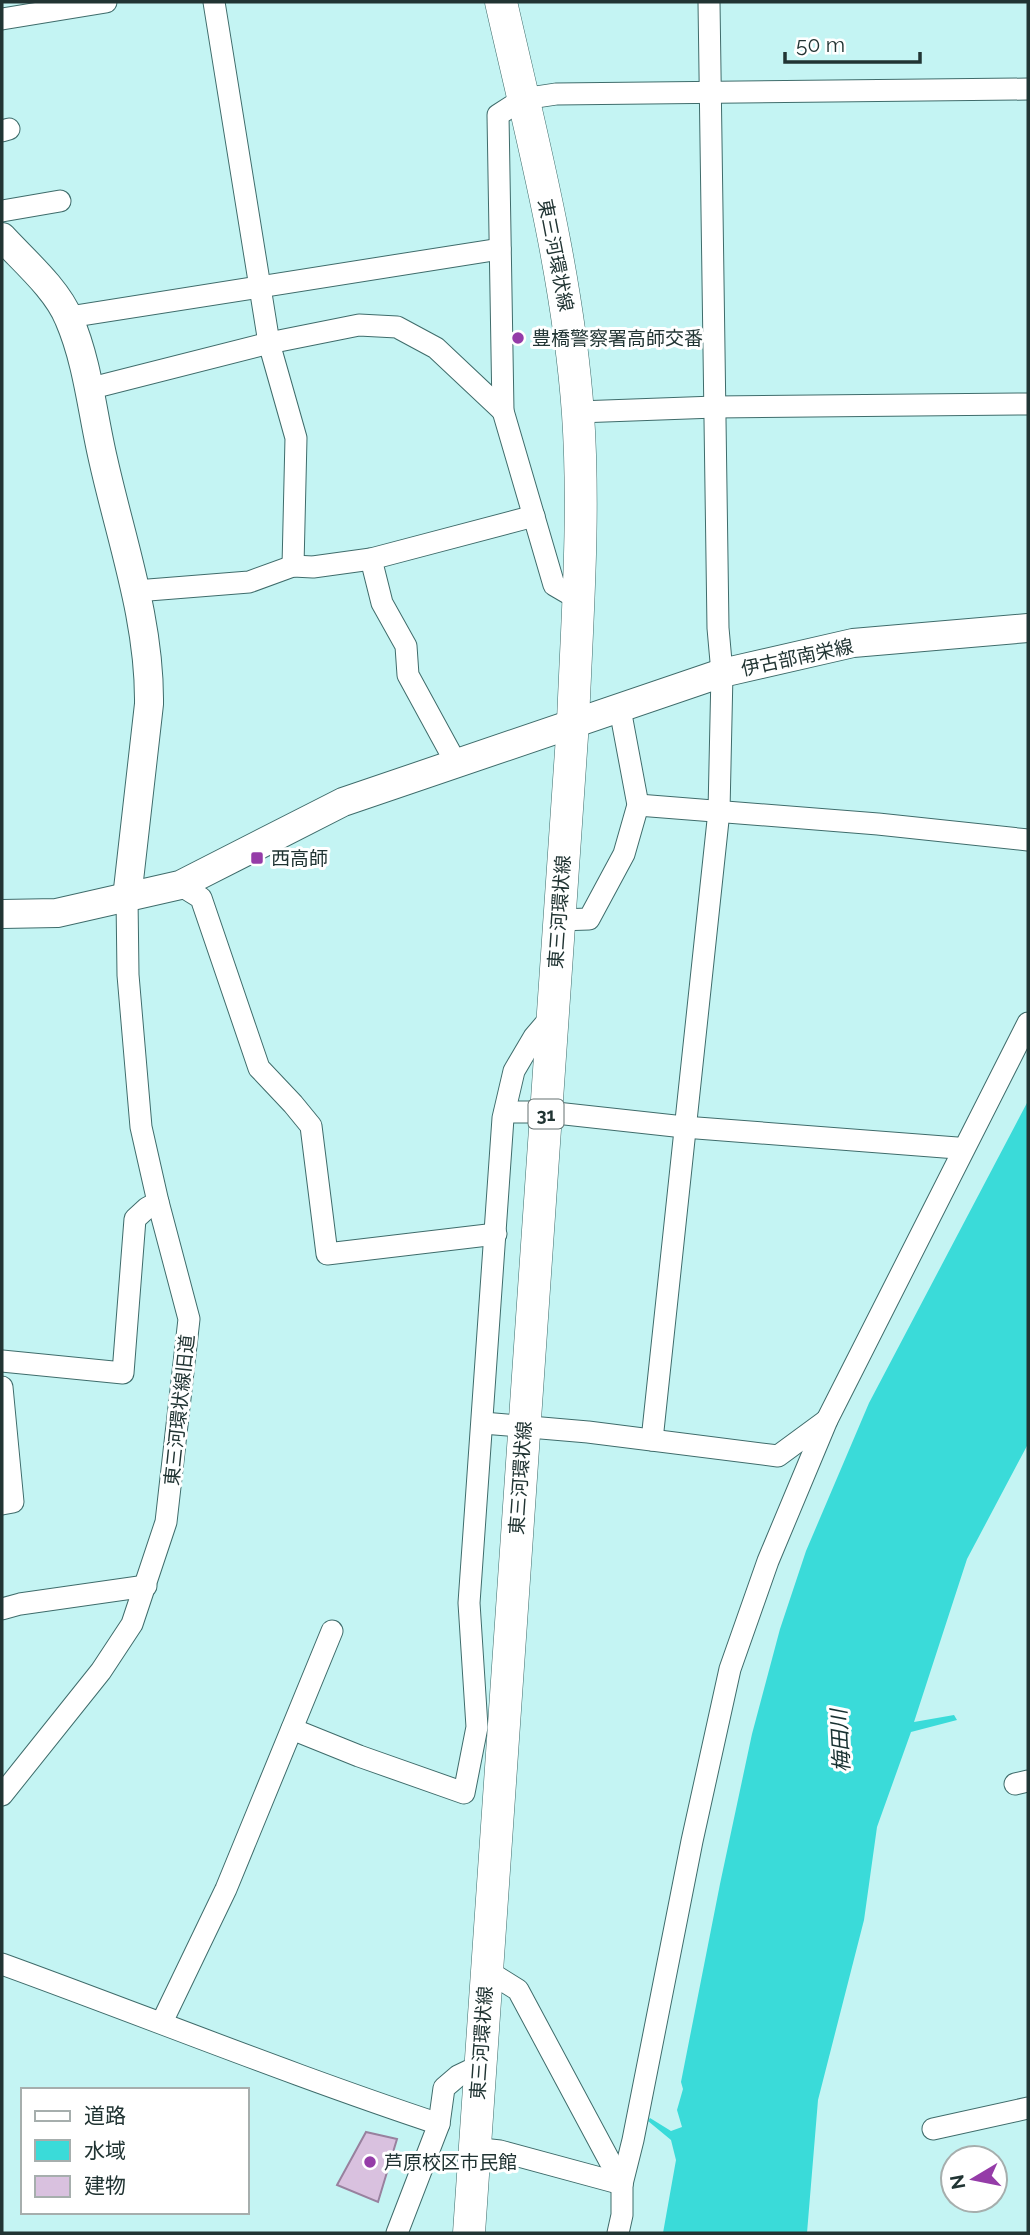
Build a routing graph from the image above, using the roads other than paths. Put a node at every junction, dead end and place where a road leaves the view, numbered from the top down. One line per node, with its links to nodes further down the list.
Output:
1 (106, 2): 5 (street)
2 (214, 2): 13 (street)
3 (501, 2): 8 (main road, 東三河環状線 / 31)
4 (709, 2): 7 (street)
5 (2, 19)
6 (1028, 89): 7 (street)
7 (711, 94): 8 (street); 18 (street)
8 (523, 99): 12 (street); 20 (main road, 東三河環状線 / 31)
9 (60, 201): 10 (street)
10 (2, 211)
11 (2, 237): 14 (main road)
12 (500, 249): 13 (street); 19 (street)
13 (260, 286): 14 (street); 15 (street)
14 (69, 317): 16 (main road)
15 (269, 343): 16 (street); 19 (street); 23 (street)
16 (88, 389): 24 (main road)
17 (1028, 404): 18 (street)
18 (715, 407): 20 (street); 27 (street)
19 (503, 411): 21 (street)
20 (578, 412): 25 (main road, 東三河環状線 / 31)
21 (534, 516): 22 (street); 25 (street)
22 (371, 559): 23 (street); 30 (street)
23 (293, 566): 24 (street)
24 (135, 591): 35 (main road)
25 (578, 598): 29 (main road, 東三河環状線 / 31)
26 (1028, 628): 27 (main road, 伊古部南栄線)
27 (722, 673): 28 (main road, 伊古部南栄線); 32 (street)
28 (620, 709): 29 (main road, 伊古部南栄線); 31 (street)
29 (573, 722): 30 (main road); 37 (main road, 東三河環状線 / 31)
30 (456, 763): 34 (main road)
31 (638, 805): 32 (street); 37 (street)
32 (719, 811): 33 (street); 42 (street)
33 (1028, 840)
34 (180, 885): 35 (main road); 45 (street)
35 (127, 898): 36 (main road); 44 (street, 東三河環状線旧道)
36 (2, 914)
37 (559, 920): 38 (main road, 東三河環状線 / 31)
38 (552, 1016): 40 (street); 41 (main road, 東三河環状線 / 31)
39 (1028, 1023): 43 (street)
40 (505, 1112): 41 (street); 45 (street)
41 (547, 1112): 42 (street); 50 (main road, 東三河環状線 / 31)
42 (684, 1127): 43 (street); 51 (street)
43 (962, 1152): 48 (street)
44 (158, 1202): 46 (street); 53 (street, 東三河環状線旧道)
45 (496, 1234): 49 (street)
46 (2, 1361)
47 (2, 1387): 52 (street)
48 (827, 1420): 51 (street); 66 (street)
49 (483, 1423): 50 (street); 56 (street)
50 (523, 1428): 51 (street); 59 (main road, 東三河環状線 / 31)
51 (652, 1440)
52 (2, 1504)
53 (146, 1586): 54 (street); 57 (street, 東三河環状線旧道)
54 (2, 1609)
55 (332, 1631): 56 (street)
56 (292, 1729): 60 (street)
57 (2, 1795)
58 (2, 1964): 60 (street)
59 (486, 1970): 61 (main road, 東三河環状線 / 31); 66 (street)
60 (162, 2022): 63 (street)
61 (479, 2066): 63 (street); 65 (main road, 東三河環状線 / 31)
62 (1028, 2109): 64 (street)
63 (439, 2124): 67 (street)
64 (933, 2129)
65 (473, 2148): 66 (street); 68 (main road, 東三河環状線 / 31)
66 (622, 2184): 69 (street)
67 (397, 2233)
68 (468, 2233)
69 (618, 2233)

